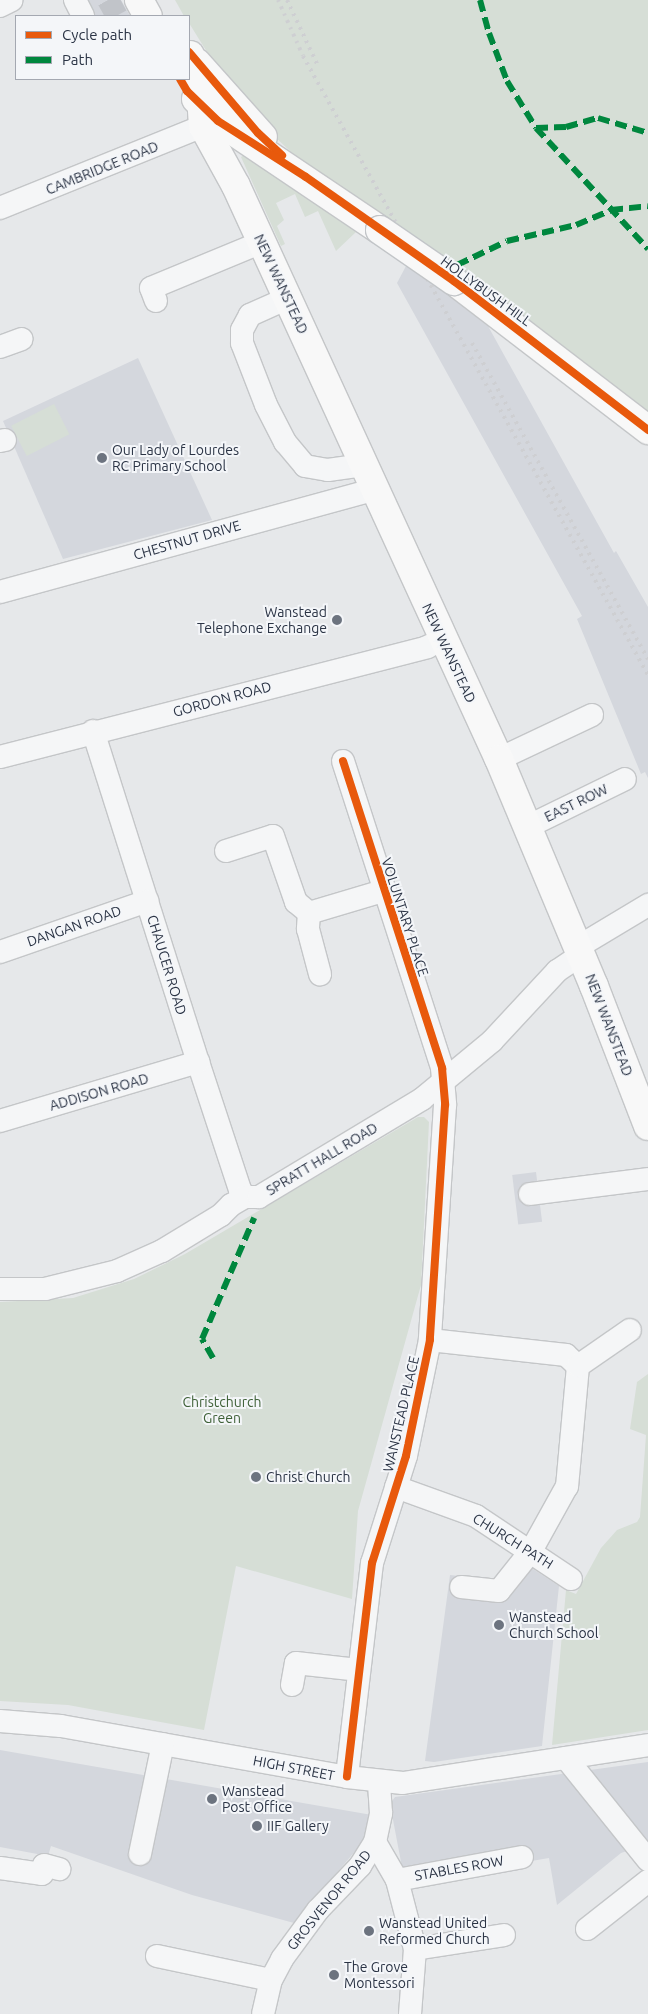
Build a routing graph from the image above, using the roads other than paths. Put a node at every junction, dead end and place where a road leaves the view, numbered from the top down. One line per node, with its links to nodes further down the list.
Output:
1 (12, 0): 5 (street)
2 (75, 0): 6 (street)
3 (139, 0): 7 (main road)
4 (160, 0): 8 (main road)
5 (0, 6)
6 (82, 15)
7 (147, 15)
8 (168, 15)
9 (190, 65): 12 (main road, HOLLYBUSH HILL)
10 (187, 80): 11 (main road, HOLLYBUSH HILL)
11 (208, 117): 12 (main road, HOLLYBUSH HILL); 13 (street, CAMBRIDGE ROAD); 14 (main road, NEW WANSTEAD)
12 (306, 177): 19 (main road, HOLLYBUSH HILL, bridge)
13 (0, 208)
14 (262, 242): 15 (main road, NEW WANSTEAD); 16 (street)
15 (288, 298): 20 (main road, NEW WANSTEAD); 20 (street)
16 (156, 301)
17 (22, 340): 18 (street)
18 (0, 347)
19 (648, 430)
20 (364, 466): 21 (main road, NEW WANSTEAD)
21 (374, 490): 22 (street, CHESTNUT DRIVE); 23 (main road, NEW WANSTEAD)
22 (0, 592)
23 (442, 640): 25 (street, GORDON ROAD); 27 (main road, NEW WANSTEAD)
24 (592, 715): 27 (street)
25 (93, 731): 26 (street, GORDON ROAD); 33 (street, CHAUCER ROAD)
26 (0, 757)
27 (499, 759): 30 (main road, NEW WANSTEAD)
28 (343, 761): 32 (street, VOLUNTARY PLACE)
29 (625, 780): 30 (street, EAST ROW)
30 (527, 827): 36 (main road, NEW WANSTEAD)
31 (226, 851): 35 (street)
32 (383, 891): 35 (street); 40 (street, VOLUNTARY PLACE)
33 (147, 901): 37 (street, DANGAN ROAD); 39 (street, CHAUCER ROAD)
34 (648, 905): 36 (street, SPRATT HALL ROAD)
35 (309, 913): 38 (street)
36 (579, 951): 40 (street, SPRATT HALL ROAD); 42 (main road, NEW WANSTEAD)
37 (0, 952)
38 (320, 974)
39 (198, 1062): 41 (street, ADDISON ROAD); 45 (street, CHAUCER ROAD)
40 (443, 1081): 45 (street, SPRATT HALL ROAD); 48 (street, WANSTEAD PLACE)
41 (0, 1121)
42 (648, 1126)
43 (648, 1179): 44 (street)
44 (530, 1194)
45 (245, 1198): 46 (street, SPRATT HALL ROAD)
46 (0, 1289)
47 (630, 1330): 49 (street)
48 (430, 1340): 49 (street); 50 (street, WANSTEAD PLACE)
49 (578, 1366): 51 (street)
50 (396, 1487): 51 (street, CHURCH PATH); 54 (street, WANSTEAD PLACE)
51 (531, 1550): 52 (street, CHURCH PATH); 53 (street)
52 (571, 1579)
53 (461, 1587)
54 (358, 1670): 55 (street); 60 (street, WANSTEAD PLACE)
55 (292, 1685)
56 (0, 1722): 57 (street, HIGH STREET)
57 (163, 1744): 60 (street, HIGH STREET); 64 (street)
58 (648, 1745): 59 (street, HIGH STREET)
59 (566, 1758): 61 (street, HIGH STREET); 62 (street)
60 (347, 1777): 61 (street, HIGH STREET)
61 (380, 1782): 63 (street, GROSVENOR ROAD)
62 (641, 1841): 66 (street)
63 (375, 1842): 69 (street); 75 (street, GROSVENOR ROAD)
64 (140, 1854)
65 (522, 1857): 69 (street, STABLES ROW)
66 (648, 1860)
67 (0, 1868): 68 (street)
68 (59, 1869)
69 (397, 1880): 73 (street)
70 (648, 1881): 71 (street)
71 (587, 1929)
72 (504, 1934): 73 (street)
73 (415, 1949): 77 (street)
74 (157, 1956): 75 (street)
75 (271, 1980): 76 (street, GROSVENOR ROAD)
76 (263, 2014)
77 (410, 2014)

